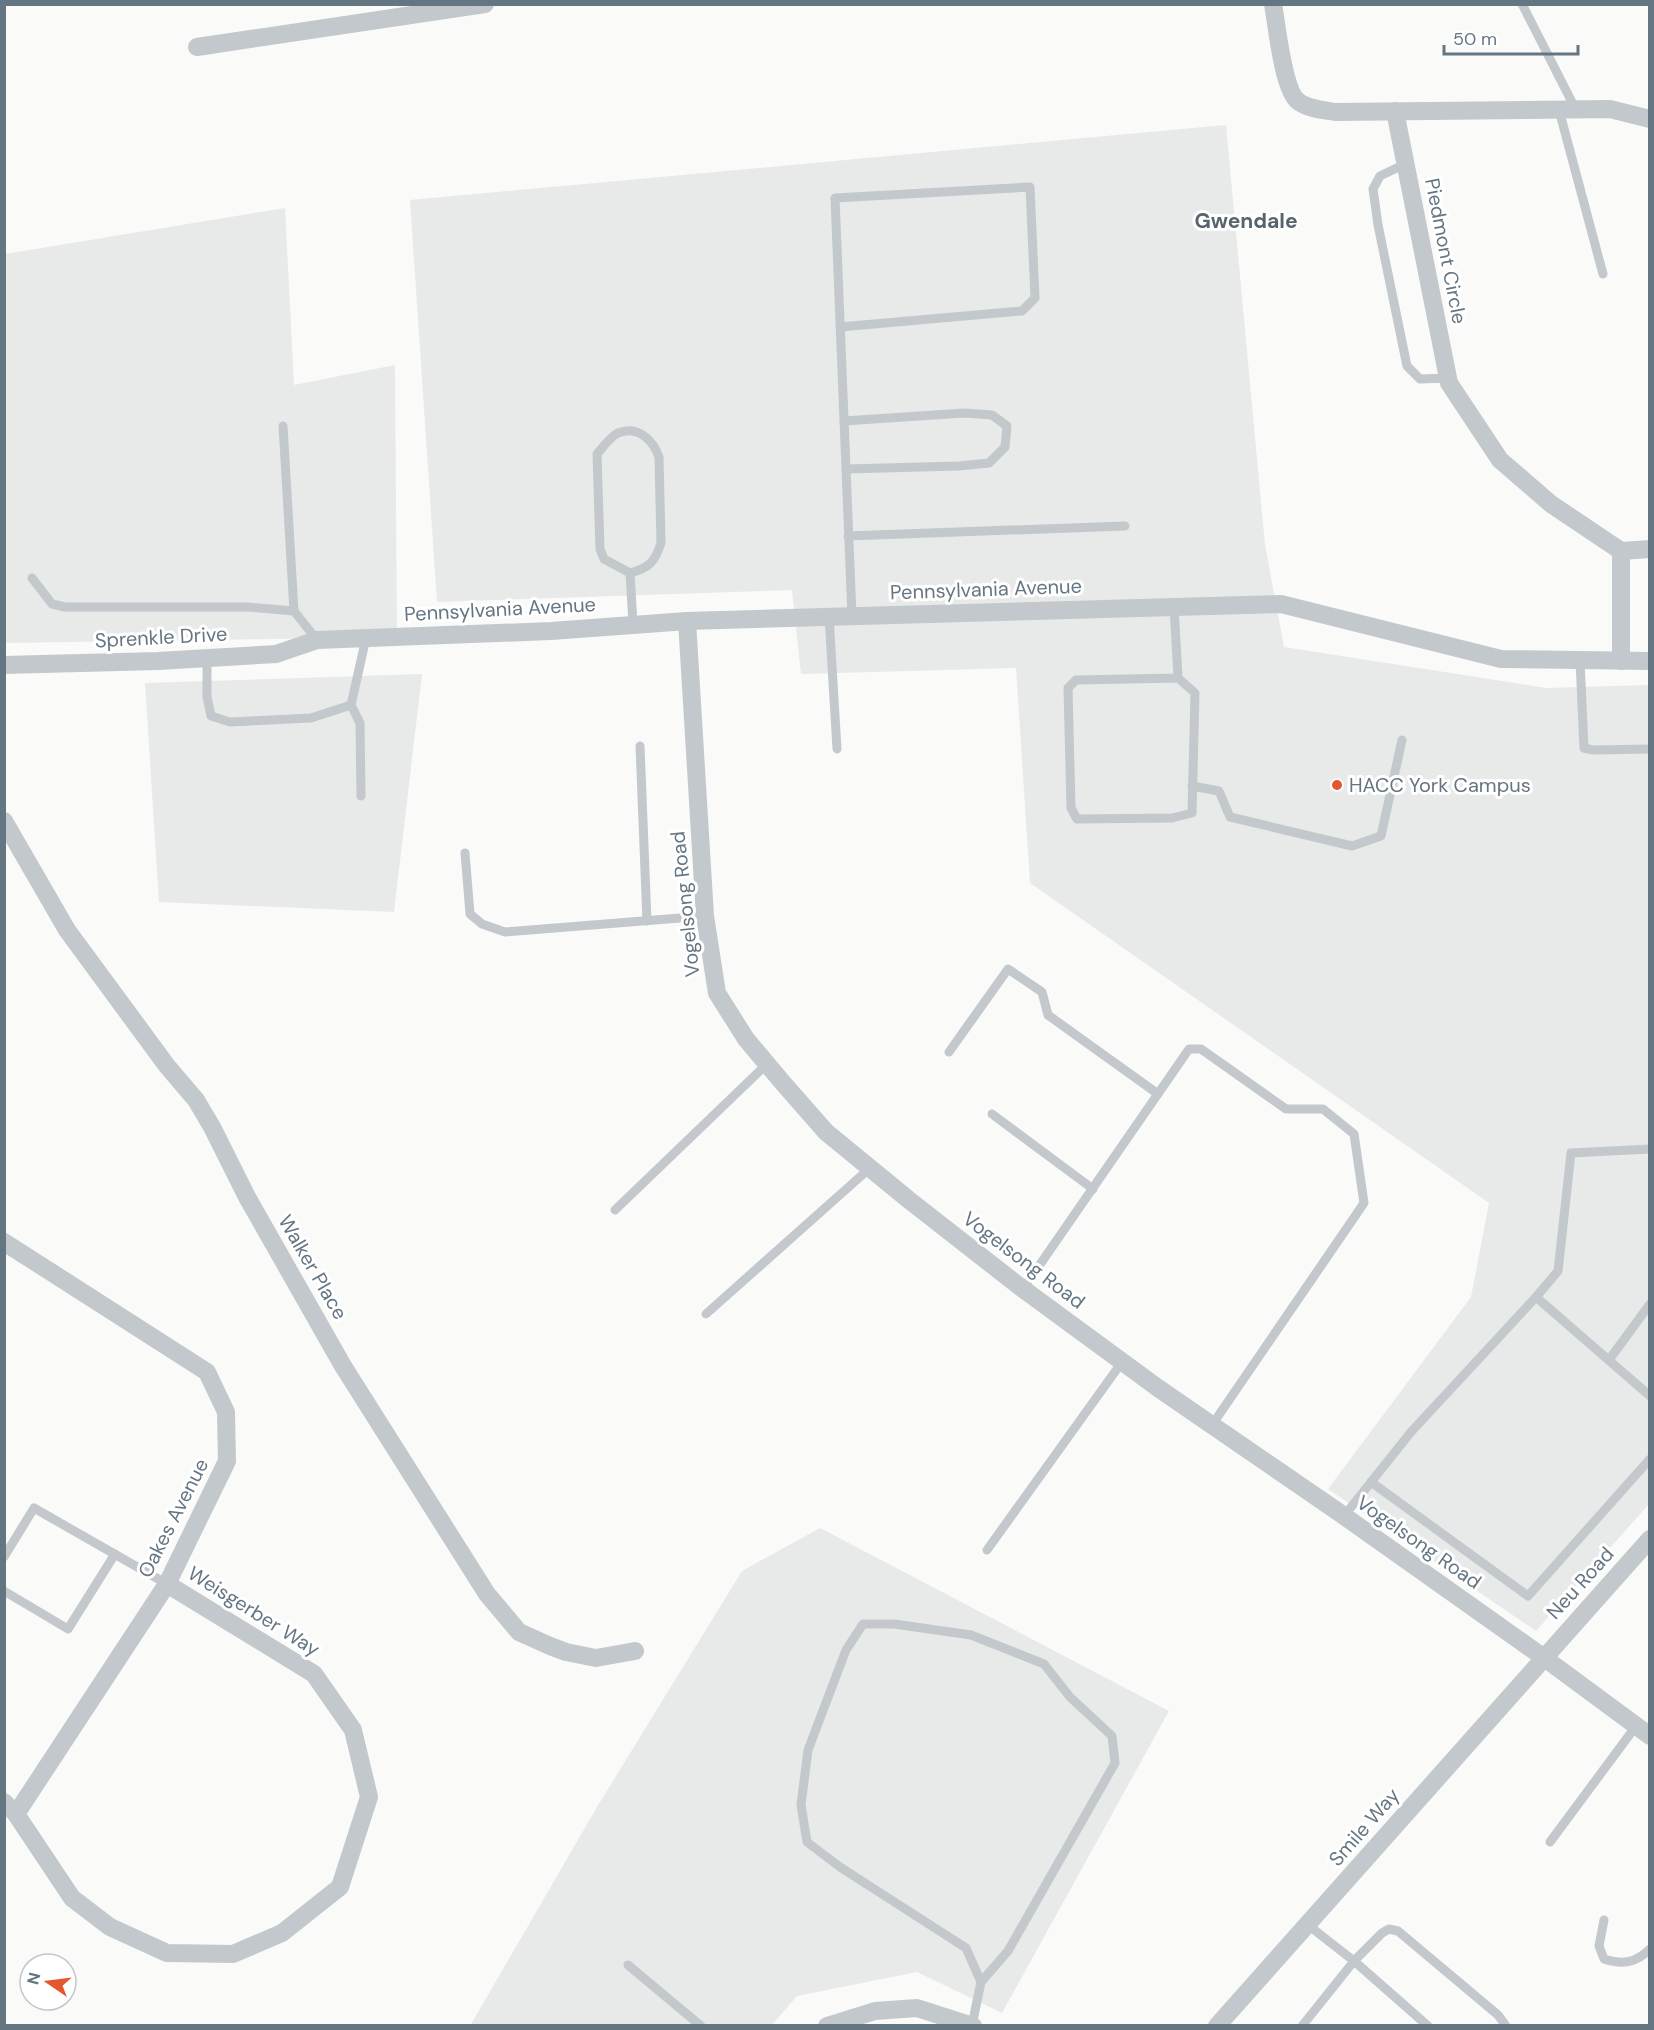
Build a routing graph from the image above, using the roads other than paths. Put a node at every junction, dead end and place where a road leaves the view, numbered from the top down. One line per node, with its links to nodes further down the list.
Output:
1 (485, 4): 4 (street)
2 (1273, 4): 6 (street)
3 (1522, 4): 5 (lane)
4 (197, 47)
5 (1567, 110): 6 (street); 7 (street); 9 (lane)
6 (1395, 111): 8 (street, Piedmont Circle)
7 (1650, 119)
8 (1405, 164): 11 (street, Piedmont Circle); 11 (lane)
9 (1603, 274)
10 (840, 327): 10 (lane); 12 (lane)
11 (1448, 378): 18 (street, Piedmont Circle)
12 (844, 421): 14 (lane); 14 (lane)
13 (283, 426): 22 (lane)
14 (846, 469): 16 (lane)
15 (1125, 526): 16 (lane)
16 (848, 536): 24 (lane)
17 (1650, 549): 18 (street)
18 (1621, 550): 31 (street)
19 (630, 573): 19 (lane); 26 (lane)
20 (32, 578): 22 (lane)
21 (1174, 606): 24 (street, Pennsylvania Avenue); 30 (street, Pennsylvania Avenue); 34 (lane)
22 (294, 611): 28 (lane)
23 (829, 616): 24 (street, Pennsylvania Avenue); 25 (street, Pennsylvania Avenue); 38 (lane)
24 (852, 616)
25 (687, 621): 26 (street, Pennsylvania Avenue); 44 (street, Vogelsong Road)
26 (633, 624): 27 (street, Pennsylvania Avenue)
27 (366, 638): 28 (street, Pennsylvania Avenue); 35 (lane)
28 (317, 640): 29 (street, Sprenkle Drive)
29 (207, 658): 33 (street, Sprenkle Drive); 35 (lane)
30 (1580, 661): 31 (street, Pennsylvania Avenue); 39 (lane)
31 (1621, 661): 32 (street, Pennsylvania Avenue)
32 (1650, 661)
33 (4, 665)
34 (1178, 678): 40 (lane); 40 (lane)
35 (351, 705): 41 (lane)
36 (1402, 740): 40 (lane)
37 (640, 746): 45 (lane)
38 (837, 749)
39 (1650, 750)
40 (1192, 786)
41 (361, 796)
42 (4, 821): 72 (street, Walker Place)
43 (465, 853): 45 (lane)
44 (705, 916): 45 (lane); 47 (street, Vogelsong Road)
45 (647, 921)
46 (949, 1052): 48 (lane)
47 (767, 1064): 51 (street, Vogelsong Road); 53 (lane)
48 (1158, 1094): 52 (lane); 62 (lane)
49 (992, 1114): 52 (lane)
50 (1650, 1149): 56 (lane)
51 (870, 1168): 55 (street, Vogelsong Road); 58 (lane)
52 (1092, 1189): 55 (lane)
53 (615, 1210)
54 (4, 1242): 70 (street, Oakes Avenue)
55 (1023, 1289): 60 (street, Vogelsong Road)
56 (1536, 1297): 59 (lane); 64 (lane)
57 (1650, 1304): 59 (lane)
58 (706, 1314)
59 (1609, 1360): 61 (lane)
60 (1122, 1362): 62 (street, Vogelsong Road); 67 (lane)
61 (1650, 1396)
62 (1212, 1425): 65 (street, Vogelsong Road)
63 (1650, 1459): 64 (lane)
64 (1371, 1482): 65 (lane)
65 (1344, 1516): 73 (street, Vogelsong Road)
66 (1650, 1539): 73 (street, Neu Road)
67 (987, 1550)
68 (115, 1554): 69 (lane); 70 (lane); 71 (lane)
69 (4, 1557)
70 (166, 1584): 75 (street, Oakes Avenue); 75 (street, Weisgerber Way)
71 (4, 1591)
72 (635, 1651)
73 (1543, 1657): 74 (street, Vogelsong Road); 78 (street, Smile Way)
74 (1642, 1731): 76 (lane)
75 (10, 1808)
76 (1550, 1842)
77 (1604, 1920): 79 (lane)
78 (1308, 1925): 80 (lane); 86 (street, Smile Way)
79 (1650, 1949)
80 (1354, 1961): 87 (lane); 88 (lane); 89 (lane)
81 (628, 1965): 83 (lane)
82 (981, 1982): 82 (lane); 85 (lane)
83 (701, 2025)
84 (828, 2025): 85 (street)
85 (972, 2025)
86 (1217, 2025)
87 (1302, 2025)
88 (1428, 2025)
89 (1506, 2025)

